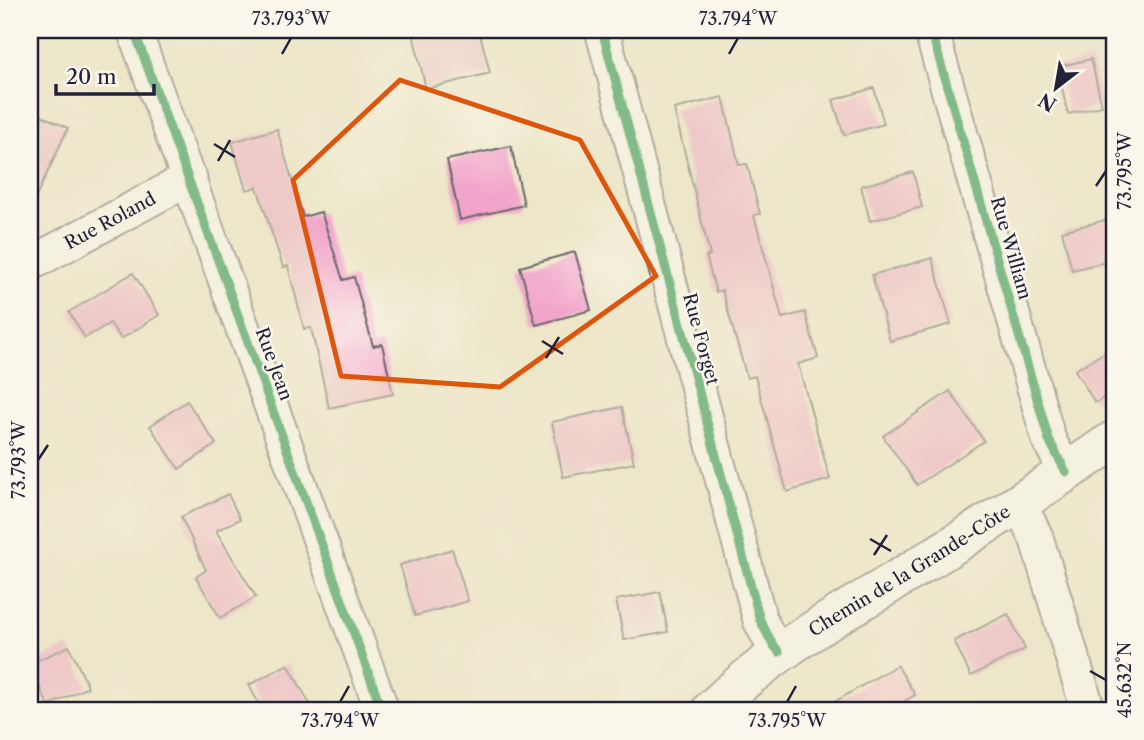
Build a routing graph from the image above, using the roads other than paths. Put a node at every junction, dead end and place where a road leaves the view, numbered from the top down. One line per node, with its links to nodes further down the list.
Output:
1 (134, 30): 4 (street, Rue Jean)
2 (601, 30): 9 (street, Rue Forget)
3 (932, 30): 7 (street, Rue William)
4 (190, 178): 5 (street, Rue Roland); 10 (street, Rue Jean)
5 (30, 264)
6 (1114, 440): 7 (main road, Chemin de la Grande-Côte)
7 (1066, 472): 8 (main road, Chemin de la Grande-Côte)
8 (1019, 503): 9 (main road, Chemin de la Grande-Côte); 12 (street)
9 (779, 652): 11 (main road, Chemin de la Grande-Côte)
10 (382, 710)
11 (711, 710)
12 (1088, 710)

